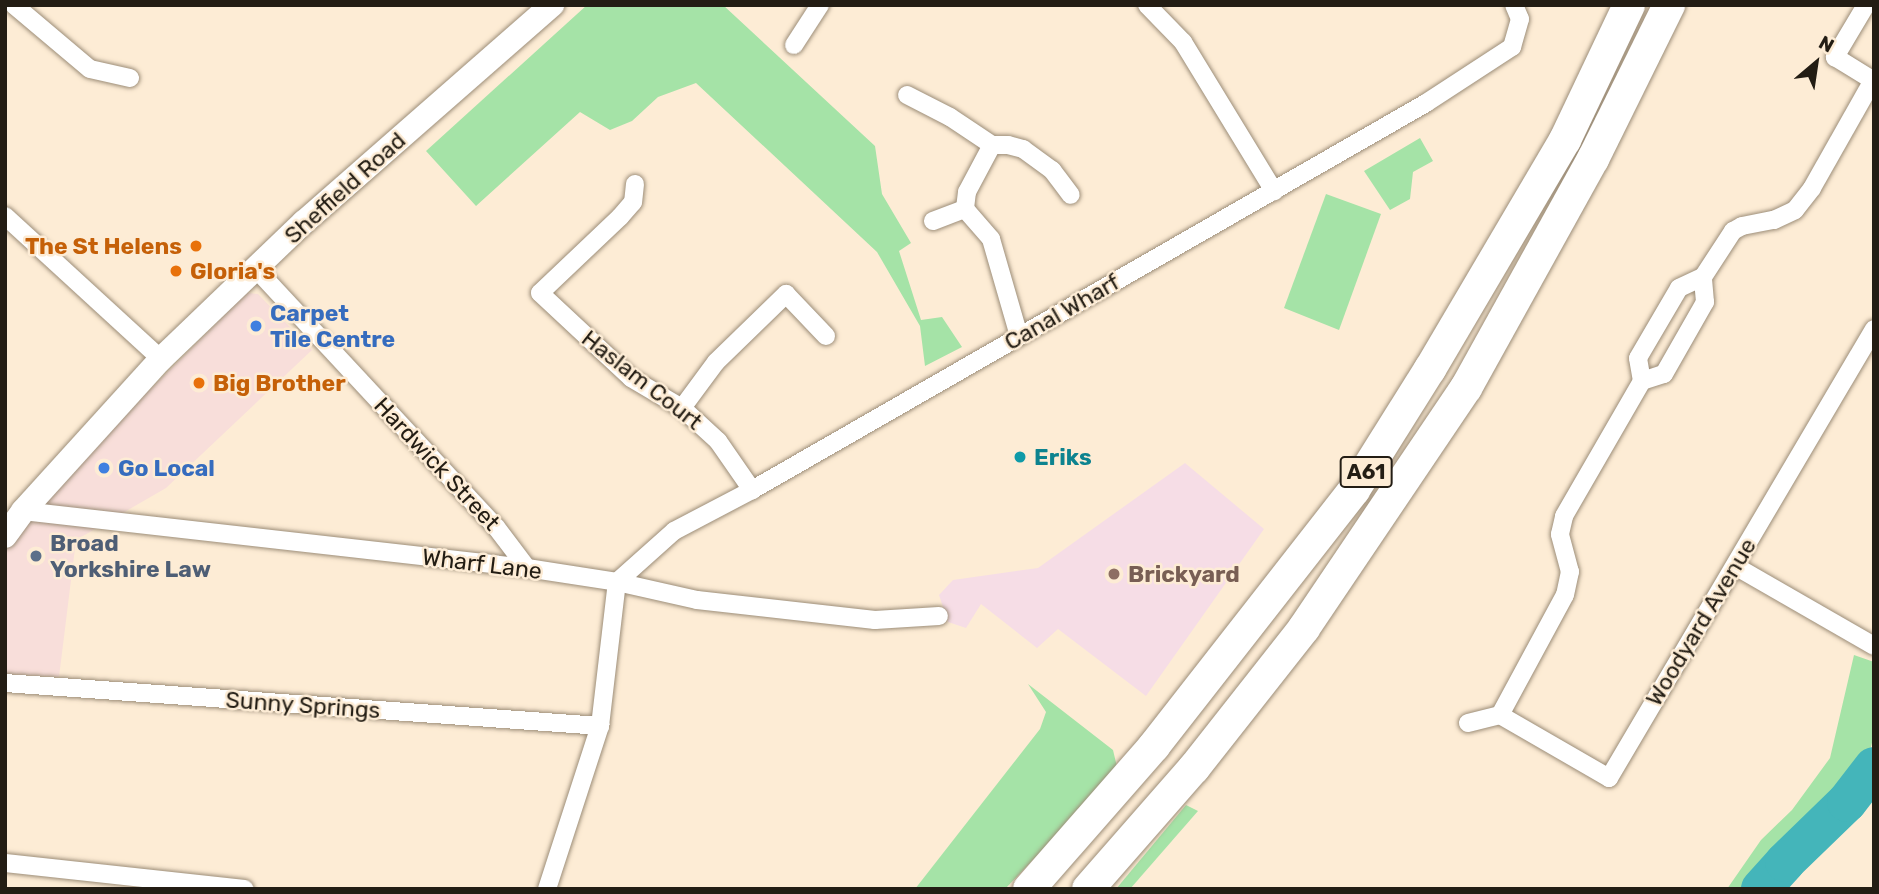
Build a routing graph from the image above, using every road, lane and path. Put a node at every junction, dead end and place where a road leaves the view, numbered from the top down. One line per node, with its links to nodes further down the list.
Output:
1 (14, 5): 10 (street)
2 (552, 5): 20 (main road, Sheffield Road)
3 (820, 5): 9 (street)
4 (1147, 5): 15 (street)
5 (1514, 5): 15 (street, Canal Wharf)
6 (1629, 5): 43 (highway, A61)
7 (1669, 5): 44 (highway, A61)
8 (1866, 5): 11 (street)
9 (794, 45)
10 (130, 78)
11 (1873, 80): 21 (street)
12 (906, 95): 13 (street)
13 (992, 145): 16 (street); 17 (street)
14 (635, 184): 27 (street, Haslam Court)
15 (1274, 191): 24 (street, Canal Wharf)
16 (1071, 194)
17 (965, 209): 19 (street); 24 (street)
18 (5, 216): 25 (street)
19 (933, 221)
20 (257, 270): 25 (main road, Sheffield Road); 32 (street, Hardwick Street)
21 (1703, 276): 26 (street); 26 (street)
22 (1874, 329): 31 (street, Woodyard Avenue)
23 (826, 336): 27 (street)
24 (1019, 336): 28 (street, Canal Wharf)
25 (161, 359): 29 (main road, Sheffield Road)
26 (1642, 381): 37 (street)
27 (681, 408): 28 (street, Haslam Court)
28 (751, 490): 33 (street, Canal Wharf)
29 (23, 511): 30 (main road, Sheffield Road); 32 (street, Wharf Lane)
30 (5, 536)
31 (1735, 566): 35 (street); 37 (street, Woodyard Avenue)
32 (527, 568): 33 (street, Wharf Lane)
33 (617, 582): 34 (street, Wharf Lane); 39 (street)
34 (939, 616)
35 (1868, 642)
36 (5, 682): 39 (street, Sunny Springs)
37 (1500, 715): 38 (street)
38 (1468, 723)
39 (600, 726): 42 (street)
40 (5, 863): 41 (street)
41 (245, 889)
42 (547, 889)
43 (1029, 889)
44 (1088, 889)

